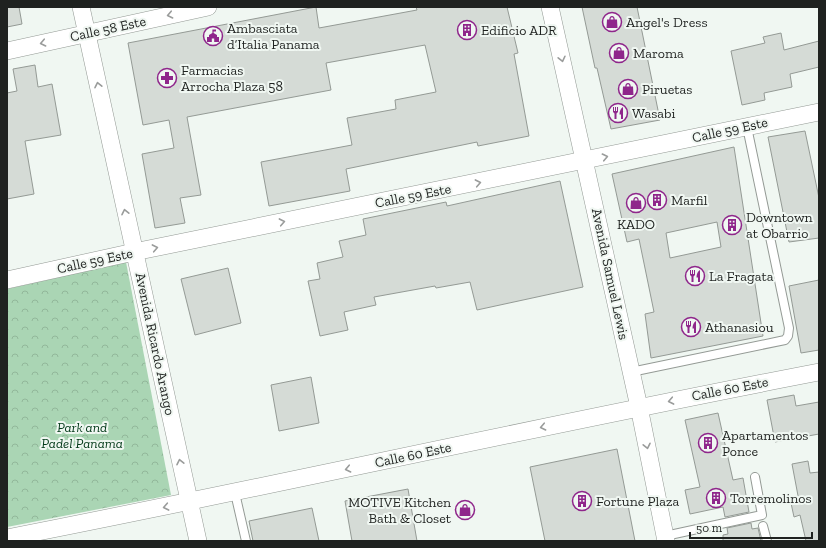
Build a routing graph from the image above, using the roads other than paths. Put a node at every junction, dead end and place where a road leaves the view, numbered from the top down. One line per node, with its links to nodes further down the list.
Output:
1 (80, 7): 4 (street, Avenida Ricardo Arango)
2 (208, 7): 4 (street, Calle 58 Este, one-way to 4)
3 (550, 7): 8 (street, Avenida Samuel Lewis, one-way to 8)
4 (86, 34): 5 (street, Calle 58 Este, one-way to 5); 9 (street, Avenida Ricardo Arango, one-way to 4)
5 (7, 51)
6 (819, 112): 7 (street, Calle 59 Este)
7 (747, 127): 8 (street, Calle 59 Este, one-way to 7); 11 (lane)
8 (585, 161): 9 (street, Calle 59 Este, one-way to 8); 11 (street, Avenida Samuel Lewis)
9 (134, 252): 10 (street, Calle 59 Este); 16 (street, Avenida Ricardo Arango, one-way to 9)
10 (7, 280)
11 (631, 372): 13 (street, Avenida Samuel Lewis)
12 (819, 372): 13 (street, Calle 60 Este, one-way to 13)
13 (639, 406): 15 (street, Calle 60 Este, one-way to 15); 19 (street, Avenida Samuel Lewis, one-way to 19)
14 (755, 478): 19 (lane)
15 (235, 493): 16 (street, Calle 60 Este); 21 (lane)
16 (189, 502): 18 (street, Calle 60 Este, one-way to 18); 20 (street, Avenida Ricardo Arango)
17 (764, 526): 22 (lane)
18 (7, 538)
19 (666, 538)
20 (198, 541)
21 (246, 541)
22 (767, 541)

